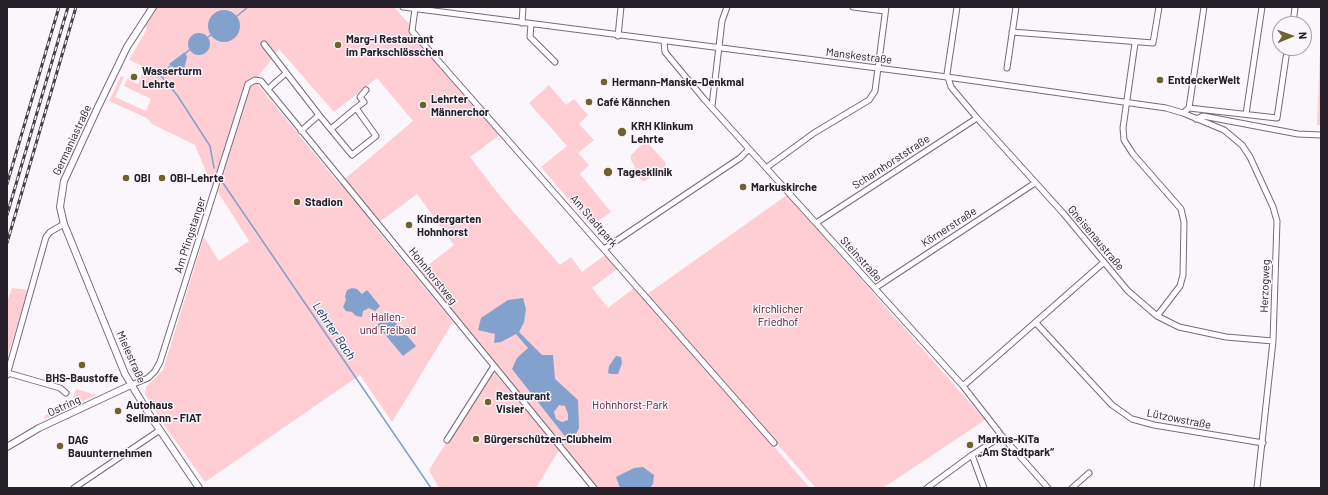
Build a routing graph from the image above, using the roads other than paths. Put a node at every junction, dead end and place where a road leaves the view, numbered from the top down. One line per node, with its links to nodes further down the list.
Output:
1 (153, 7): 47 (street, Germaniastraße)
2 (403, 7): 12 (street, Manskestraße)
3 (523, 7): 14 (street)
4 (621, 7): 17 (street)
5 (727, 7): 21 (street)
6 (853, 7): 13 (street)
7 (957, 7): 27 (street)
8 (1016, 7): 16 (street)
9 (1159, 7): 19 (street)
10 (1204, 7): 34 (street)
11 (1262, 7): 36 (street)
12 (415, 9): 14 (street, Manskestraße); 48 (street, Am Stadtpark)
13 (886, 9): 25 (street)
14 (522, 23): 15 (street, Manskestraße)
15 (532, 24): 17 (street, Manskestraße); 23 (street)
16 (1012, 32): 19 (street); 24 (street)
17 (618, 36): 18 (street, Manskestraße)
18 (664, 42): 21 (street, Manskestraße); 32 (street, Steinstraße)
19 (1135, 43): 31 (street)
20 (264, 44): 26 (street)
21 (719, 49): 25 (street, Manskestraße); 32 (street)
22 (1286, 57): 36 (street)
23 (555, 62)
24 (1007, 68)
25 (878, 69): 27 (street, Manskestraße); 44 (street)
26 (286, 73): 29 (street); 37 (street)
27 (947, 77): 31 (street, Manskestraße); 38 (street, Gneisenaustraße)
28 (255, 80): 29 (street, Hohnhorstweg); 56 (street, Am Pfingstanger)
29 (268, 89): 41 (street, Hohnhorstweg)
30 (366, 90): 33 (street)
31 (1126, 102): 35 (street, Manskestraße); 51 (street)
32 (712, 106): 43 (street, Steinstraße)
33 (356, 108): 40 (street); 40 (street)
34 (1190, 108): 35 (street); 36 (street)
35 (1183, 113): 39 (street, Manskestraße)
36 (1246, 114)
37 (320, 115): 40 (street); 41 (street)
38 (977, 118): 45 (street, Gneisenaustraße); 46 (street, Scharnhorststraße)
39 (1196, 118): 42 (street, Manskestraße); 53 (street, Herzogweg)
40 (331, 129)
41 (303, 130): 54 (street, Hohnhorstweg)
42 (1321, 135)
43 (749, 149): 44 (street, Steinstraße); 48 (street)
44 (766, 168): 46 (street, Steinstraße)
45 (1035, 183): 49 (street, Gneisenaustraße); 50 (street, Körnerstraße)
46 (816, 223): 50 (street, Steinstraße)
47 (64, 224): 55 (street); 56 (street, Mielestraße)
48 (604, 249): 62 (street, Am Stadtpark)
49 (1103, 263): 51 (street, Gneisenaustraße); 52 (street)
50 (875, 288): 57 (street, Steinstraße)
51 (1157, 316): 53 (street, Gneisenaustraße)
52 (1036, 323): 57 (street); 63 (street, Lützowstraße)
53 (1272, 341): 63 (street, Herzogweg)
54 (494, 366): 61 (street); 69 (street, Hohnhorstweg)
55 (7, 374): 58 (street)
56 (132, 385): 59 (street, Mielestraße); 64 (street, Ostring)
57 (963, 386): 60 (street, Steinstraße)
58 (66, 393)
59 (160, 430): 67 (street); 68 (street, Mielestraße)
60 (1002, 436): 65 (street); 72 (street, Steinstraße)
61 (447, 440)
62 (774, 443)
63 (1263, 443): 74 (street, Herzogweg)
64 (7, 447)
65 (972, 455): 70 (street); 71 (street)
66 (1089, 473): 73 (street)
67 (74, 488)
68 (199, 488)
69 (594, 488)
70 (927, 488)
71 (984, 488)
72 (1048, 488)
73 (1072, 488)
74 (1257, 488)

